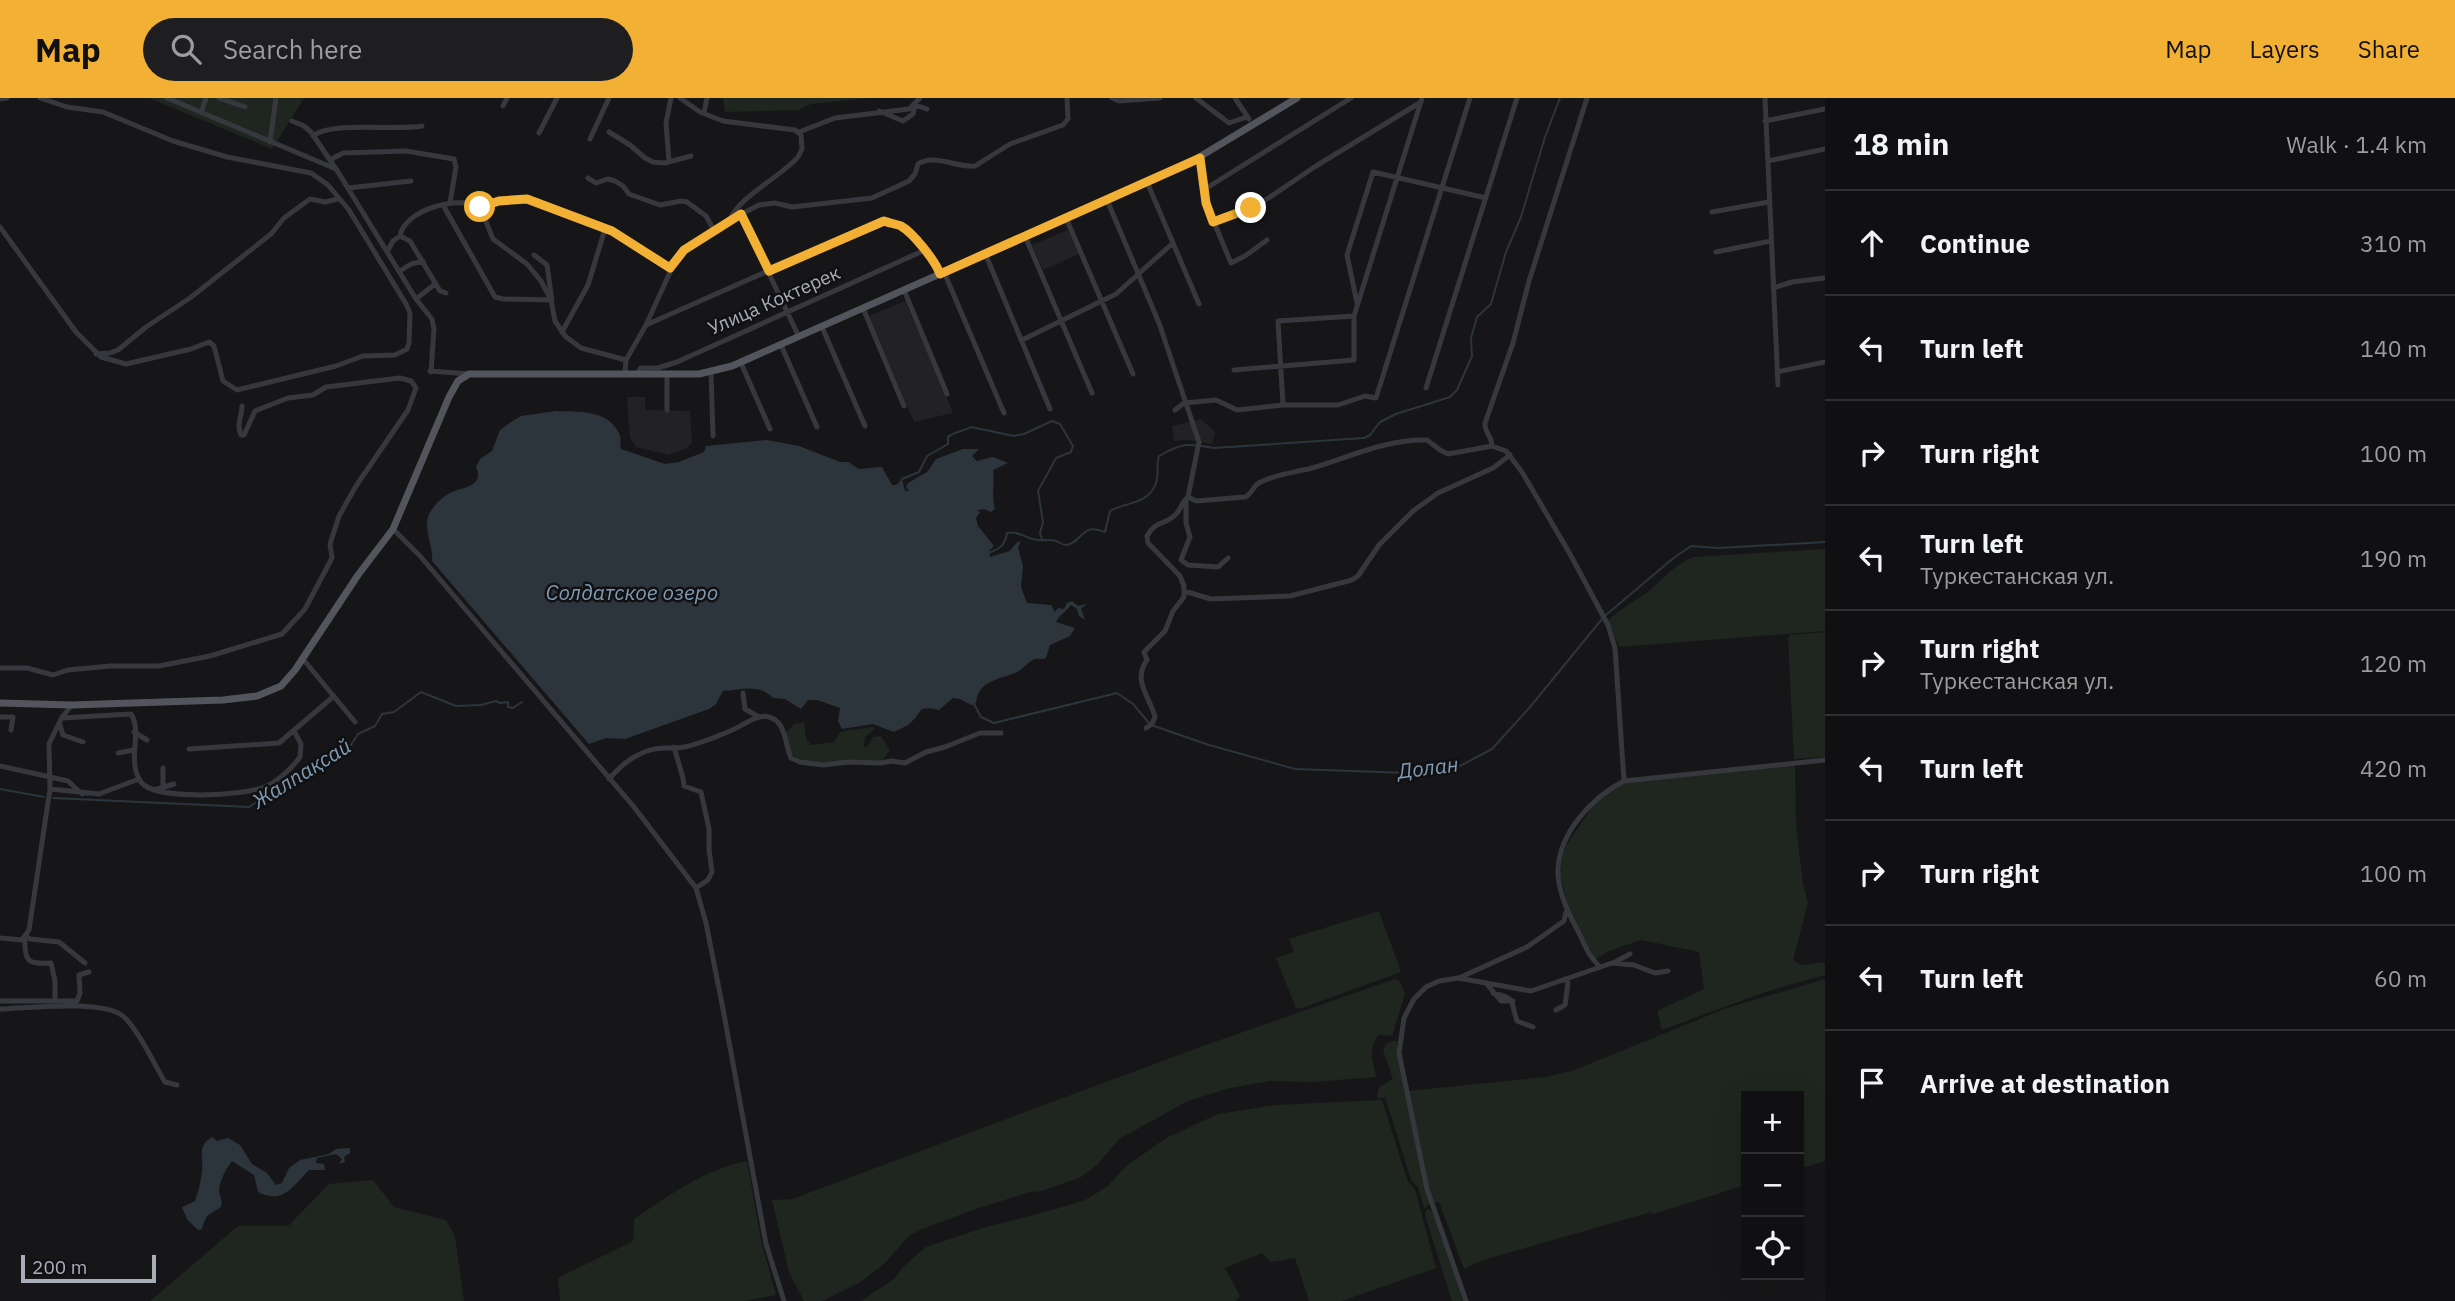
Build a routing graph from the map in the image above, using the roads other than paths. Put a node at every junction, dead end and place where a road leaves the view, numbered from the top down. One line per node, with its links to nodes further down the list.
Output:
1 (7, 98): 25 (street)
2 (40, 98): 61 (street)
3 (167, 98): 33 (street)
4 (206, 98): 33 (street)
5 (219, 98): 29 (street)
6 (275, 98): 45 (street)
7 (507, 98): 28 (street)
8 (557, 98): 42 (street)
9 (609, 98): 44 (street)
10 (671, 98): 50 (street)
11 (680, 98): 34 (street)
12 (707, 98): 34 (street)
13 (920, 98): 27 (street)
14 (1068, 98): 68 (street)
15 (1112, 98): 16 (street)
16 (1160, 98)
17 (1196, 98): 35 (street)
18 (1235, 98): 35 (street)
19 (1297, 98): 38 (main road)
20 (1351, 98): 59 (street)
21 (1470, 98): 58 (street)
22 (1517, 98): 60 (street)
23 (1587, 98): 140 (street)
24 (1765, 98): 37 (street)
25 (0, 99)
26 (1422, 100): 54 (street); 71 (street)
27 (915, 105): 30 (street); 32 (street); 32 (street)
28 (503, 106)
29 (245, 107)
30 (927, 108)
31 (1825, 109): 37 (street)
32 (879, 111): 41 (street)
33 (201, 113): 45 (street)
34 (704, 113): 41 (street)
35 (1247, 117): 38 (street)
36 (292, 121): 43 (street)
37 (1765, 121): 51 (street)
38 (1252, 125): 48 (main road)
39 (422, 126): 43 (street)
40 (609, 132): 50 (street)
41 (799, 132): 70 (street)
42 (539, 133)
43 (313, 135): 49 (street)
44 (590, 139)
45 (270, 142): 52 (street)
46 (1825, 149): 51 (street)
47 (691, 156): 50 (street)
48 (1200, 158): 56 (main road); 59 (street)
49 (330, 160): 52 (street); 64 (street)
50 (669, 161)
51 (1768, 161): 63 (street)
52 (336, 169): 57 (street)
53 (588, 178): 74 (street)
54 (1397, 178): 58 (street); 100 (street); 100 (street)
55 (411, 181): 57 (street)
56 (1147, 183): 62 (main road); 79 (street)
57 (348, 188): 80 (street)
58 (1442, 188): 60 (street); 130 (street)
59 (1205, 189): 71 (street)
60 (1486, 198): 125 (street)
61 (338, 200): 111 (street); 111 (street)
62 (1107, 200): 69 (main road); 90 (street)
63 (1769, 202): 67 (street); 78 (street)
64 (450, 203): 65 (street); 66 (street)
65 (443, 205): 75 (street); 98 (street)
66 (480, 207): 73 (street); 98 (street)
67 (1712, 212)
68 (741, 214): 70 (street); 88 (street)
69 (1066, 218): 76 (main road); 97 (street)
70 (730, 220): 74 (street)
71 (1213, 222): 77 (street)
72 (0, 227): 111 (street)
73 (606, 229): 86 (street); 107 (street)
74 (715, 232): 86 (street)
75 (400, 236): 80 (street); 85 (street)
76 (1025, 236): 83 (main road); 104 (street)
77 (1267, 240)
78 (1771, 241): 82 (street); 93 (street)
79 (1173, 243): 90 (street); 99 (street)
80 (387, 250): 87 (street)
81 (925, 250): 88 (street); 89 (street); 102 (street, Улица Коктерек)
82 (1716, 252)
83 (985, 253): 89 (main road); 109 (street)
84 (534, 255): 98 (street)
85 (423, 261): 87 (street); 92 (street)
86 (670, 268): 105 (street)
87 (400, 271): 96 (street)
88 (769, 271): 102 (street); 105 (street)
89 (942, 273): 94 (main road); 135 (street)
90 (1139, 275): 97 (street); 128 (street)
91 (1825, 278): 93 (street)
92 (435, 284): 95 (street); 96 (street)
93 (1773, 288): 119 (street)
94 (904, 290): 101 (main road); 127 (street)
95 (446, 293)
96 (416, 299): 116 (street)
97 (1102, 301): 104 (street); 123 (street)
98 (552, 302): 107 (street)
99 (1199, 304)
100 (1357, 306): 103 (street)
101 (863, 308): 106 (main road); 129 (street)
102 (787, 312): 108 (street); 121 (street, Улица Коктерек)
103 (1354, 316): 115 (street); 115 (street)
104 (1061, 321): 109 (street); 126 (street)
105 (646, 326): 112 (street)
106 (822, 327): 108 (main road); 136 (street)
107 (562, 332): 112 (street)
108 (799, 337): 110 (main road)
109 (1022, 340): 132 (street)
110 (781, 345): 114 (main road); 137 (street)
111 (96, 354)
112 (626, 360): 120 (street)
113 (1825, 362): 119 (street)
114 (741, 363): 118 (main road); 138 (street)
115 (1280, 366): 117 (street); 130 (street)
116 (465, 370): 120 (main road); 143 (main road)
117 (1234, 370)
118 (711, 372): 122 (main road); 139 (street)
119 (1777, 372): 124 (street)
120 (625, 374): 121 (main road)
121 (637, 374): 122 (main road)
122 (667, 374): 133 (street)
123 (1133, 374)
124 (1779, 385)
125 (1426, 388)
126 (1092, 393)
127 (947, 394)
128 (1187, 403): 130 (street); 134 (street); 142 (street)
129 (904, 405)
130 (1283, 405)
131 (242, 406): 147 (street)
132 (1050, 409)
133 (667, 410)
134 (1175, 410)
135 (1004, 413)
136 (865, 426)
137 (817, 427)
138 (770, 429)
139 (713, 436)
140 (1492, 446): 141 (street); 142 (street)
141 (1510, 455): 145 (street); 173 (street)
142 (1187, 498): 144 (street); 145 (street)
143 (393, 529): 146 (main road); 172 (street)
144 (1228, 558)
145 (1184, 591): 156 (street)
146 (303, 659): 149 (street); 151 (main road)
147 (0, 668)
148 (743, 693): 153 (street)
149 (334, 696): 155 (street); 158 (street)
150 (0, 703): 151 (main road)
151 (72, 705): 154 (street)
152 (0, 717): 157 (street)
153 (759, 717): 160 (street); 163 (street)
154 (61, 721): 159 (street); 162 (street); 170 (street)
155 (355, 722)
156 (1146, 728)
157 (10, 730)
158 (294, 731): 164 (street); 177 (street)
159 (134, 732): 161 (street); 165 (street)
160 (1001, 733)
161 (147, 740)
162 (83, 742)
163 (674, 747): 172 (street); 179 (street)
164 (189, 749)
165 (134, 750): 166 (street); 171 (street)
166 (118, 753)
167 (1825, 760): 173 (street)
168 (0, 766): 170 (street)
169 (163, 768): 175 (street)
170 (51, 777): 176 (street); 178 (street)
171 (139, 779): 177 (street); 178 (street)
172 (609, 779): 179 (street)
173 (1624, 781): 180 (street)
174 (174, 784): 175 (street)
175 (163, 786): 177 (street)
176 (50, 789): 178 (street); 183 (street)
177 (154, 790)
178 (82, 794)
179 (696, 888): 202 (street)
180 (1567, 909): 181 (street); 182 (street)
181 (1564, 921): 182 (street); 191 (street)
182 (1572, 922): 188 (street)
183 (25, 937): 184 (street); 186 (street); 196 (street)
184 (0, 938)
185 (1630, 954): 187 (street)
186 (85, 963)
187 (1612, 963): 188 (street); 189 (street)
188 (1600, 967): 192 (street)
189 (1668, 971)
190 (89, 972): 196 (street)
191 (1458, 978): 193 (street); 203 (street)
192 (1566, 979): 194 (street); 199 (street)
193 (1486, 983): 194 (street); 200 (street)
194 (1531, 991): 195 (street)
195 (1532, 999)
196 (55, 1000): 197 (street)
197 (0, 1001)
198 (0, 1009): 201 (street)
199 (1556, 1010)
200 (1533, 1027)
201 (177, 1085)
202 (784, 1301)
203 (1466, 1301)

